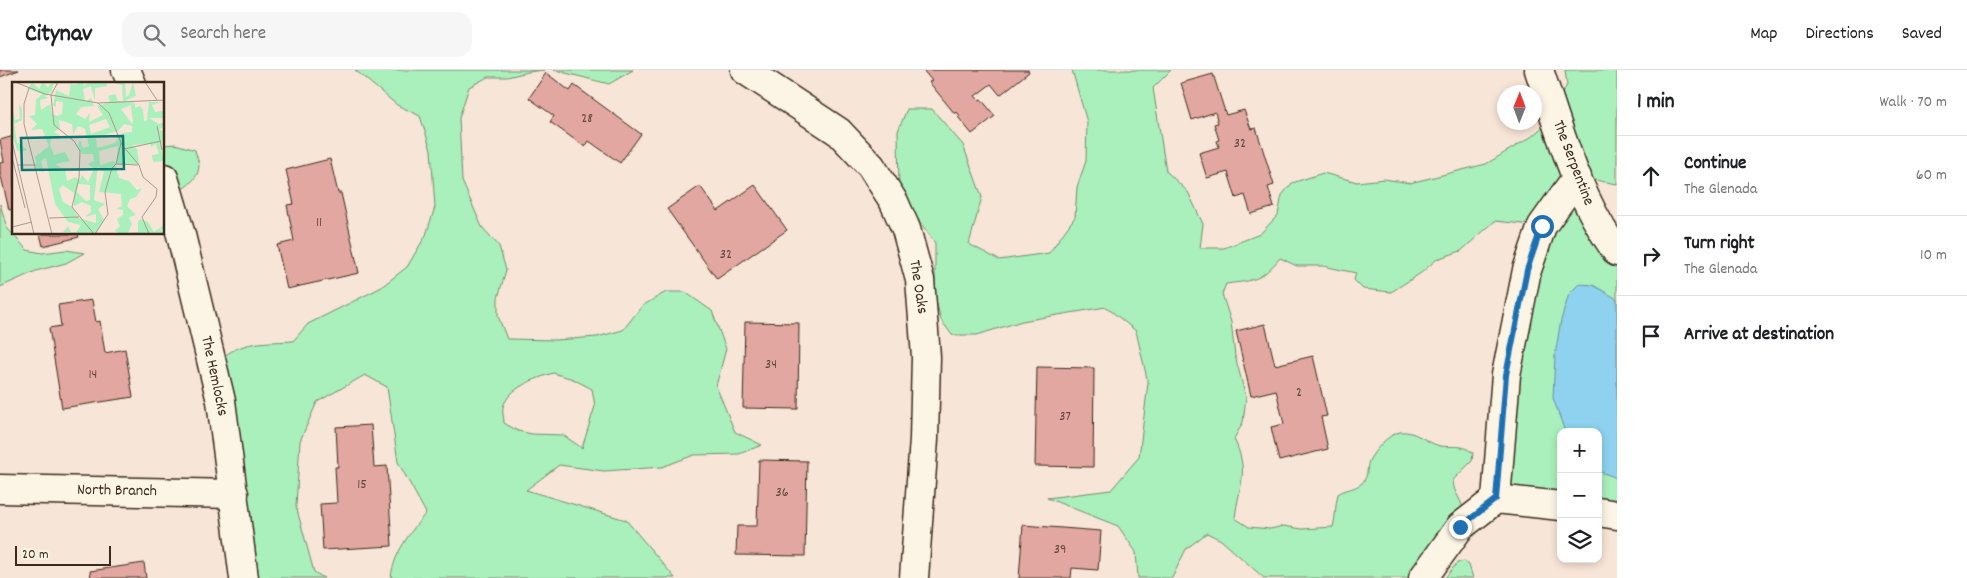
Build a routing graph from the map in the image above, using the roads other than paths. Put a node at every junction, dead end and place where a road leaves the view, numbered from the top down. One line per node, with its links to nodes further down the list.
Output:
1 (126, 70): 4 (street)
2 (745, 70): 15 (street, The Oaks)
3 (1539, 70): 5 (street, The Serpentine)
4 (131, 82)
5 (1577, 177): 7 (street, The Serpentine); 10 (street)
6 (165, 181): 9 (street, The Hemlocks)
7 (1617, 252)
8 (0, 489): 9 (street, North Branch)
9 (234, 494): 14 (street, The Hemlocks)
10 (1496, 499): 11 (street); 16 (street)
11 (1557, 506)
12 (1602, 513): 13 (street)
13 (1617, 515)
14 (244, 578)
15 (914, 578)
16 (1423, 578)

